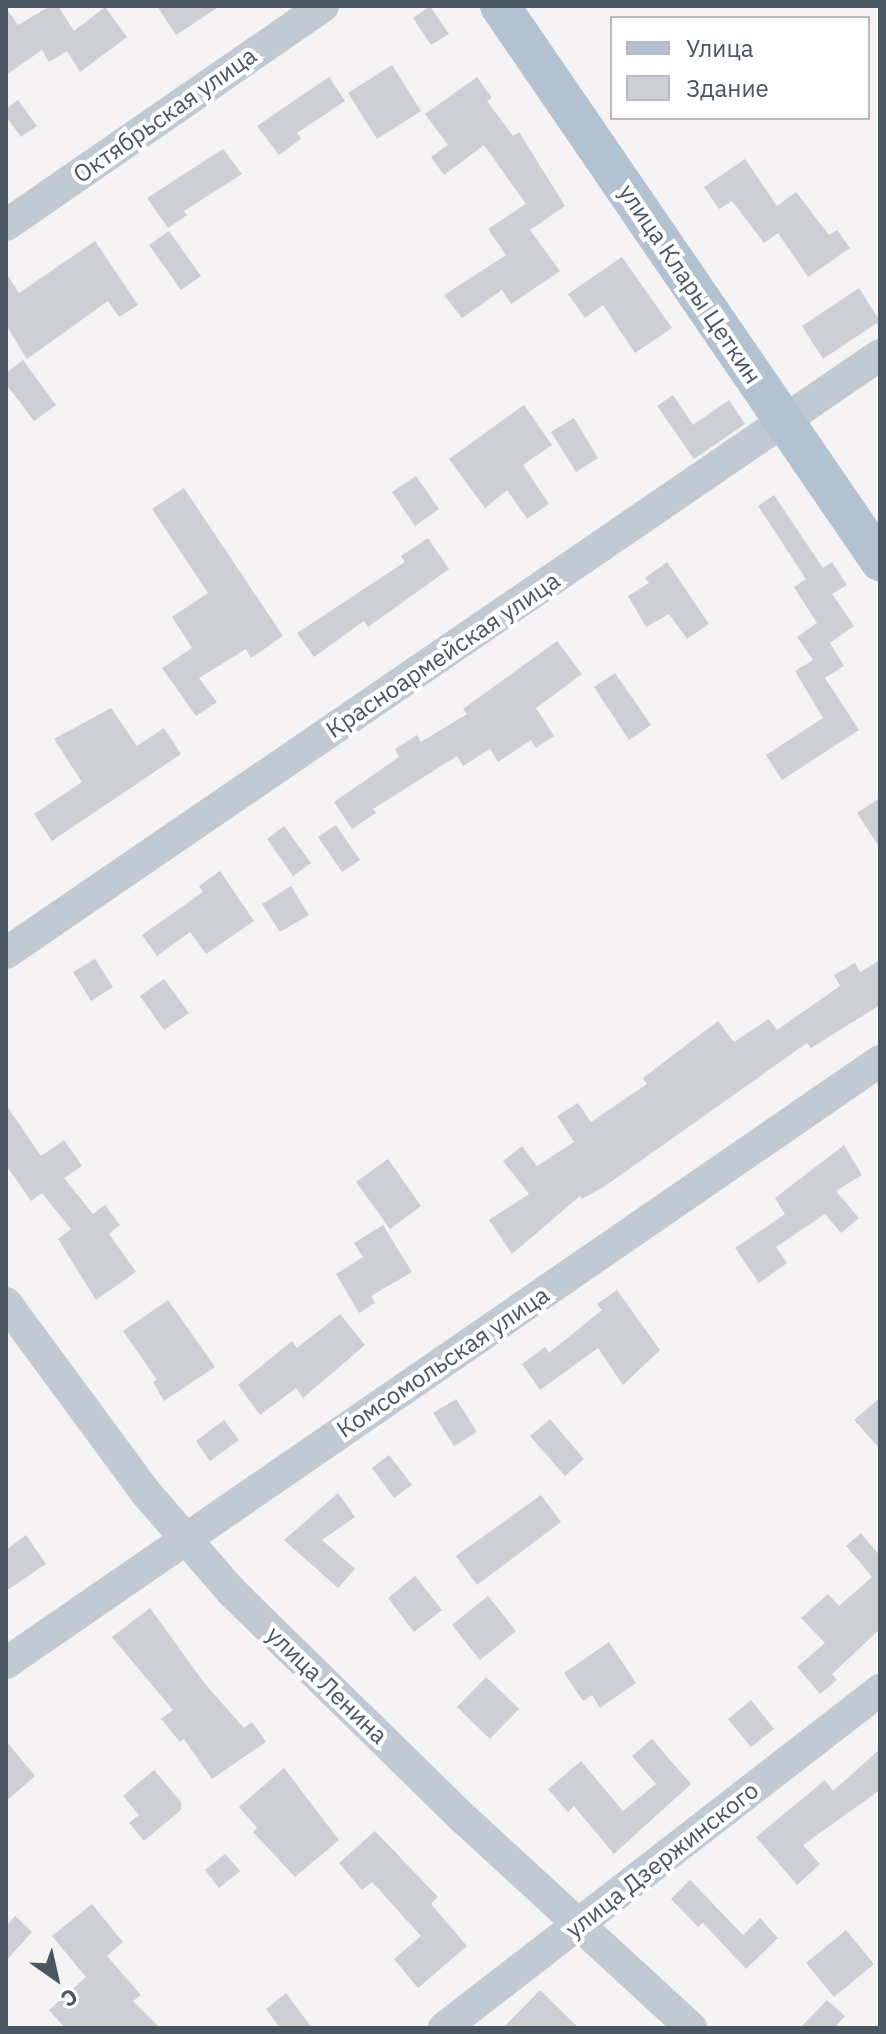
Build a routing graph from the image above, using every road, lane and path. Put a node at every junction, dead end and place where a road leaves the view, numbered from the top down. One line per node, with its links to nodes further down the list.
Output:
1 (323, 6): 3 (street, Октябрьская улица)
2 (500, 6): 5 (main road, улица Клары Цеткин)
3 (6, 225)
4 (880, 355): 5 (street, Красноармейская улица)
5 (784, 422): 6 (main road, улица Клары Цеткин); 7 (street, Красноармейская улица)
6 (880, 561)
7 (6, 953)
8 (880, 1061): 10 (street, Комсомольская улица)
9 (6, 1303): 10 (street, улица Ленина)
10 (184, 1539): 11 (street, Комсомольская улица); 13 (street, улица Ленина)
11 (6, 1663)
12 (880, 1690): 13 (street, улица Дзержинского)
13 (578, 1925): 14 (street, улица Дзержинского); 15 (street, улица Ленина)
14 (444, 2028)
15 (691, 2028)

